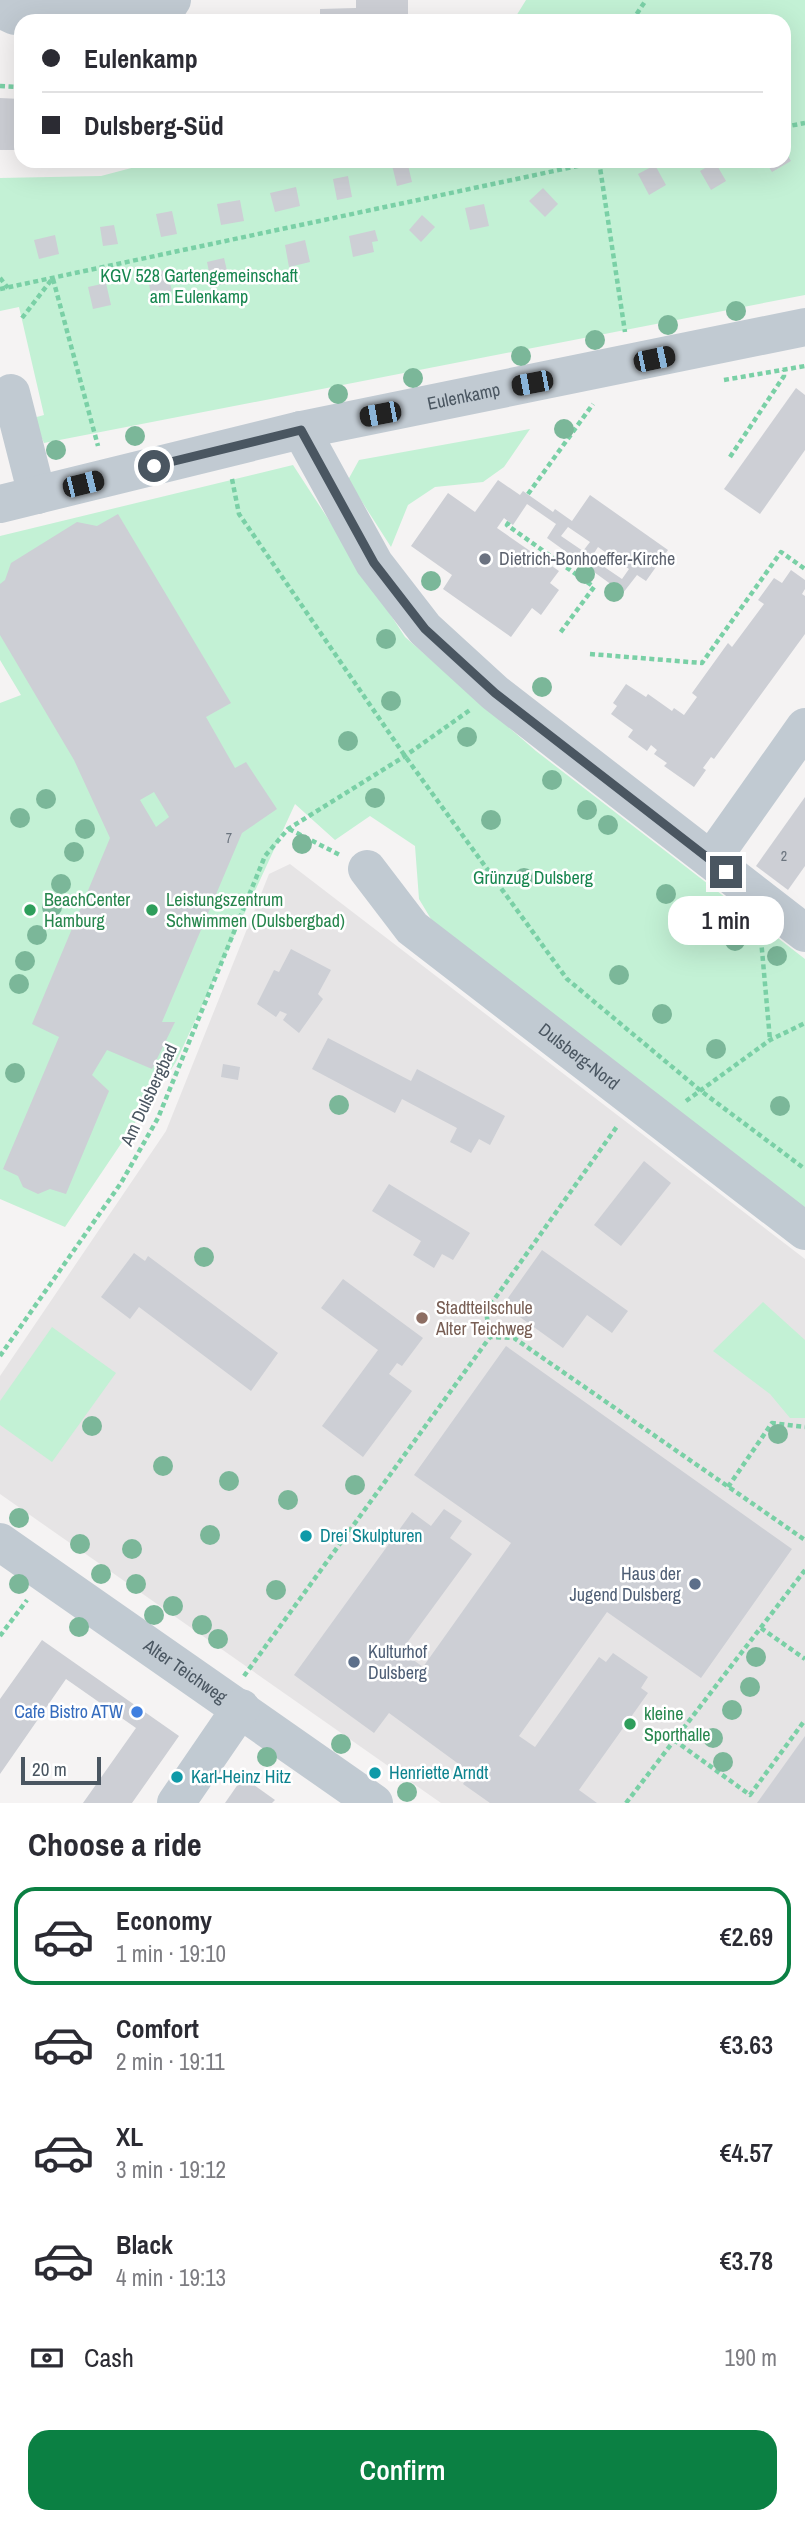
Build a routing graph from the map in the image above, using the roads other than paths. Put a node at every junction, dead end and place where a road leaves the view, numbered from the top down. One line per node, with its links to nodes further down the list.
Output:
1 (172, 0): 2 (street)
2 (154, 14)
3 (805, 327): 5 (street, Eulenkamp)
4 (11, 393): 6 (street)
5 (301, 430): 6 (street, Eulenkamp); 9 (street)
6 (37, 495): 7 (street, Eulenkamp)
7 (0, 503)
8 (805, 727): 9 (street)
9 (711, 860): 11 (street)
10 (367, 869): 12 (street, Dulsberg-Nord)
11 (805, 933)
12 (805, 1231)
13 (0, 1542): 14 (street, Alter Teichweg)
14 (234, 1704): 15 (street, Alter Teichweg); 16 (street)
15 (371, 1802)
16 (176, 1803)

